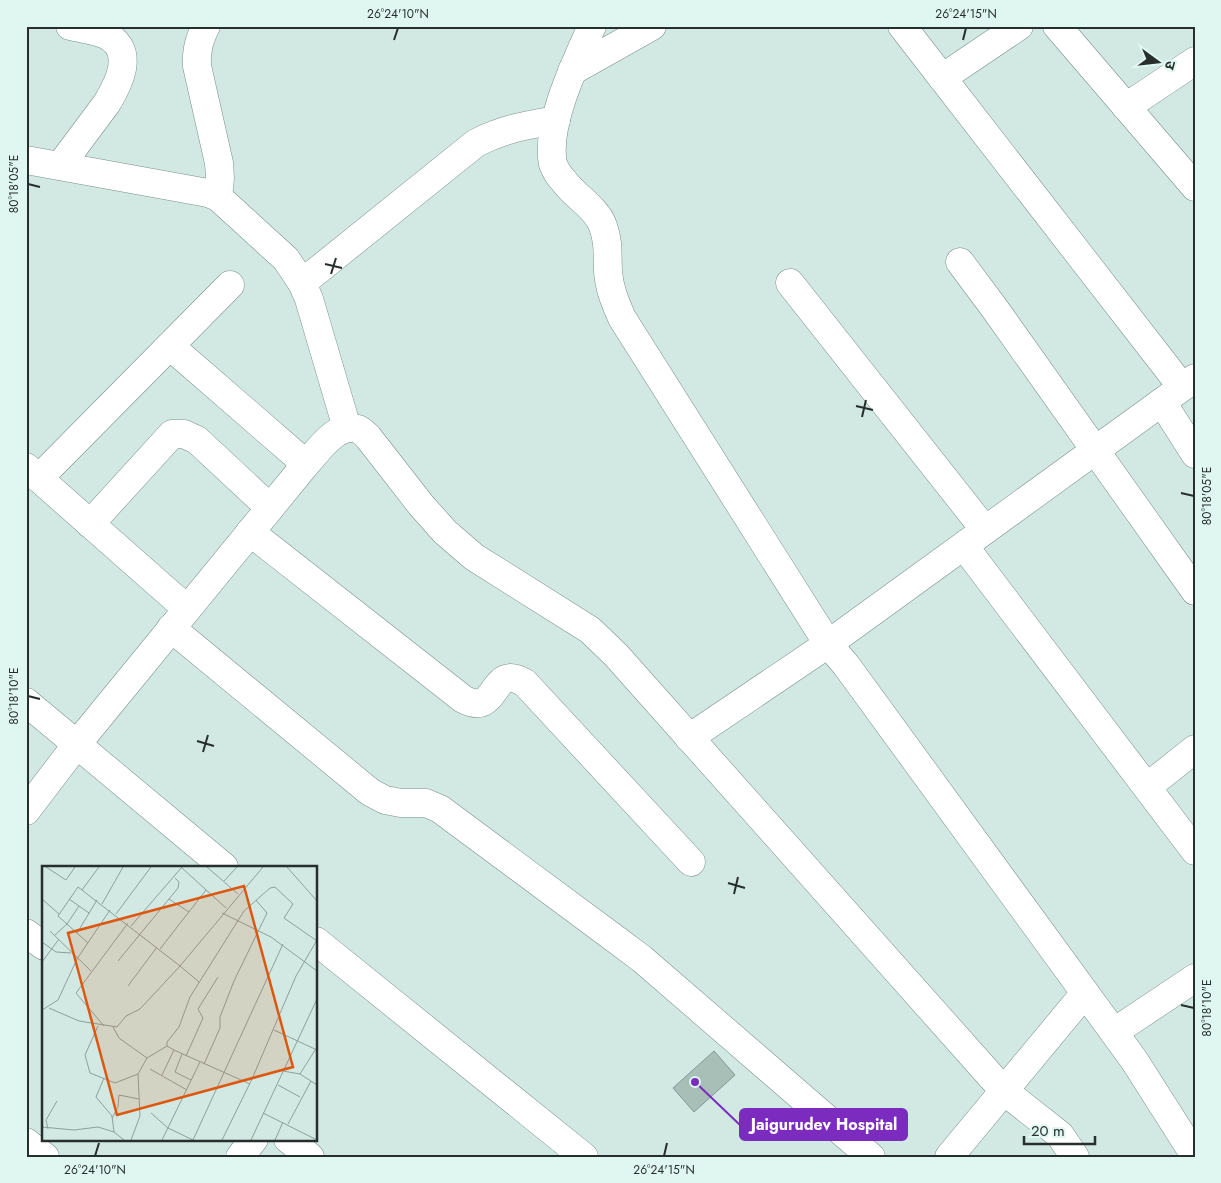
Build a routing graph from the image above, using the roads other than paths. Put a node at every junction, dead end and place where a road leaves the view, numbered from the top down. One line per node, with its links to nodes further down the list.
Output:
1 (70, 26): 14 (street)
2 (206, 26): 16 (street)
3 (652, 26): 9 (street)
4 (902, 26): 10 (street)
5 (1019, 26): 10 (street)
6 (1056, 26): 11 (street)
7 (588, 28): 9 (street)
8 (1195, 61): 11 (street)
9 (572, 71): 12 (street)
10 (942, 78): 22 (street)
11 (1126, 107): 15 (street)
12 (556, 120): 18 (street); 34 (street)
13 (26, 160): 14 (street)
14 (60, 166): 16 (street)
15 (1195, 187)
16 (218, 197): 18 (street)
17 (960, 262): 24 (street)
18 (302, 283): 23 (street)
19 (790, 284): 31 (street)
20 (230, 285): 21 (street)
21 (170, 346): 26 (street); 27 (street)
22 (1180, 389): 24 (street); 25 (street)
23 (347, 428): 26 (street); 36 (street)
24 (1095, 450): 31 (street); 32 (street)
25 (1195, 454)
26 (306, 464): 28 (street)
27 (33, 473): 29 (street)
28 (270, 508): 29 (street); 30 (street)
29 (90, 524): 33 (street)
30 (250, 532): 33 (street); 42 (street)
31 (975, 538): 34 (street); 39 (street)
32 (1195, 591)
33 (179, 619): 37 (street); 60 (street)
34 (828, 644): 36 (street); 48 (street)
35 (26, 702): 37 (street)
36 (689, 738): 50 (street)
37 (77, 744): 40 (street); 43 (street)
38 (1195, 749): 39 (street)
39 (1147, 787): 41 (street)
40 (26, 811)
41 (1195, 851)
42 (691, 862)
43 (223, 866)
44 (26, 932): 46 (street)
45 (318, 943): 59 (street)
46 (42, 944)
47 (1195, 978): 49 (street)
48 (1085, 993): 49 (street); 50 (street)
49 (1114, 1032): 51 (street)
50 (1004, 1091): 61 (street); 62 (street)
51 (1186, 1121): 55 (street)
52 (253, 1140): 57 (street)
53 (289, 1140): 58 (street)
54 (26, 1142): 56 (street)
55 (1195, 1156)
56 (45, 1157)
57 (240, 1157)
58 (310, 1157)
59 (584, 1157)
60 (871, 1157)
61 (949, 1157)
62 (1075, 1157)

